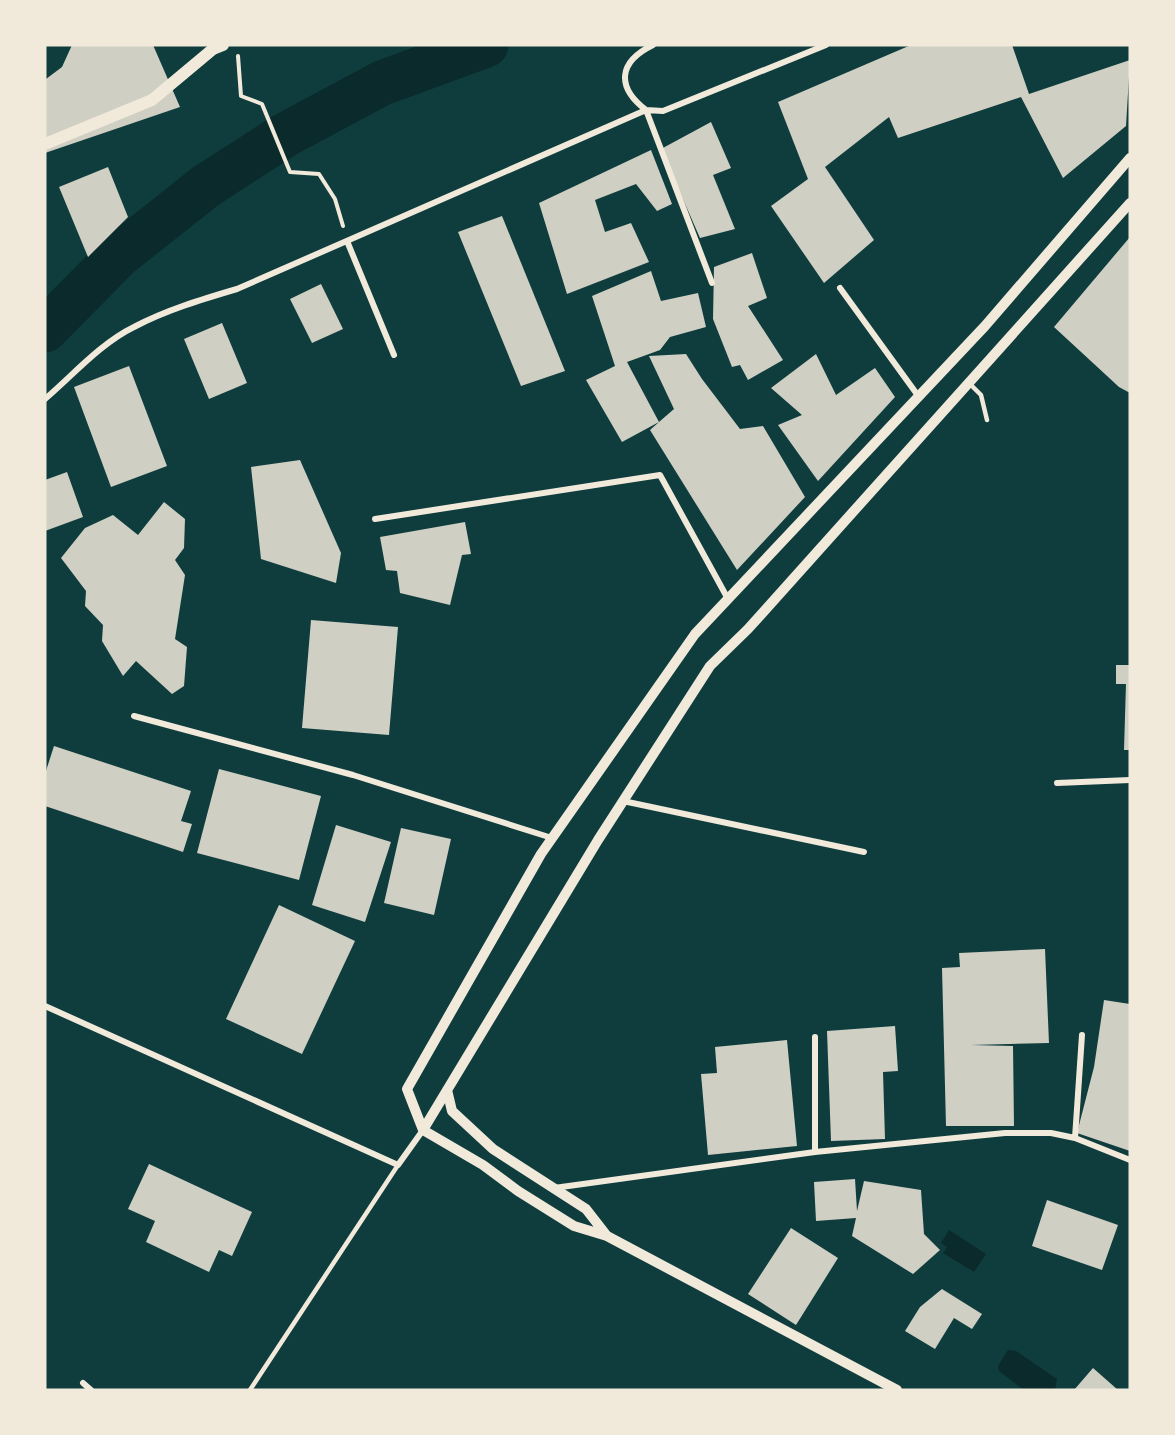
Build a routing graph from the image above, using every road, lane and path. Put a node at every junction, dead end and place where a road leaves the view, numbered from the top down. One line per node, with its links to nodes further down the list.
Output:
1 (223, 45): 6 (main road)
2 (237, 45): 9 (path)
3 (653, 45): 5 (street)
4 (826, 45): 5 (street)
5 (646, 110): 9 (street); 10 (street)
6 (45, 144)
7 (1130, 158): 14 (street)
8 (1130, 203): 13 (street)
9 (347, 241): 12 (street); 15 (street)
10 (712, 283)
11 (840, 288): 14 (street)
12 (394, 354)
13 (969, 383): 16 (lane); 22 (street)
14 (919, 397): 18 (street)
15 (45, 399)
16 (987, 420)
17 (375, 519): 18 (street)
18 (728, 600): 23 (street)
19 (134, 716): 23 (street)
20 (1130, 780): 21 (street)
21 (1057, 783)
22 (623, 801): 24 (street); 28 (street)
23 (553, 838): 29 (street)
24 (864, 852)
25 (45, 1006): 33 (street)
26 (1082, 1035): 30 (street)
27 (814, 1037): 31 (street)
28 (447, 1090): 29 (street); 34 (street)
29 (423, 1130): 33 (street); 35 (street)
30 (1075, 1138): 31 (street); 32 (street)
31 (816, 1152): 34 (street)
32 (1130, 1160)
33 (398, 1165): 38 (lane)
34 (554, 1188): 35 (street)
35 (607, 1236): 39 (street)
36 (83, 1383): 37 (street)
37 (91, 1390)
38 (250, 1390)
39 (897, 1390)

